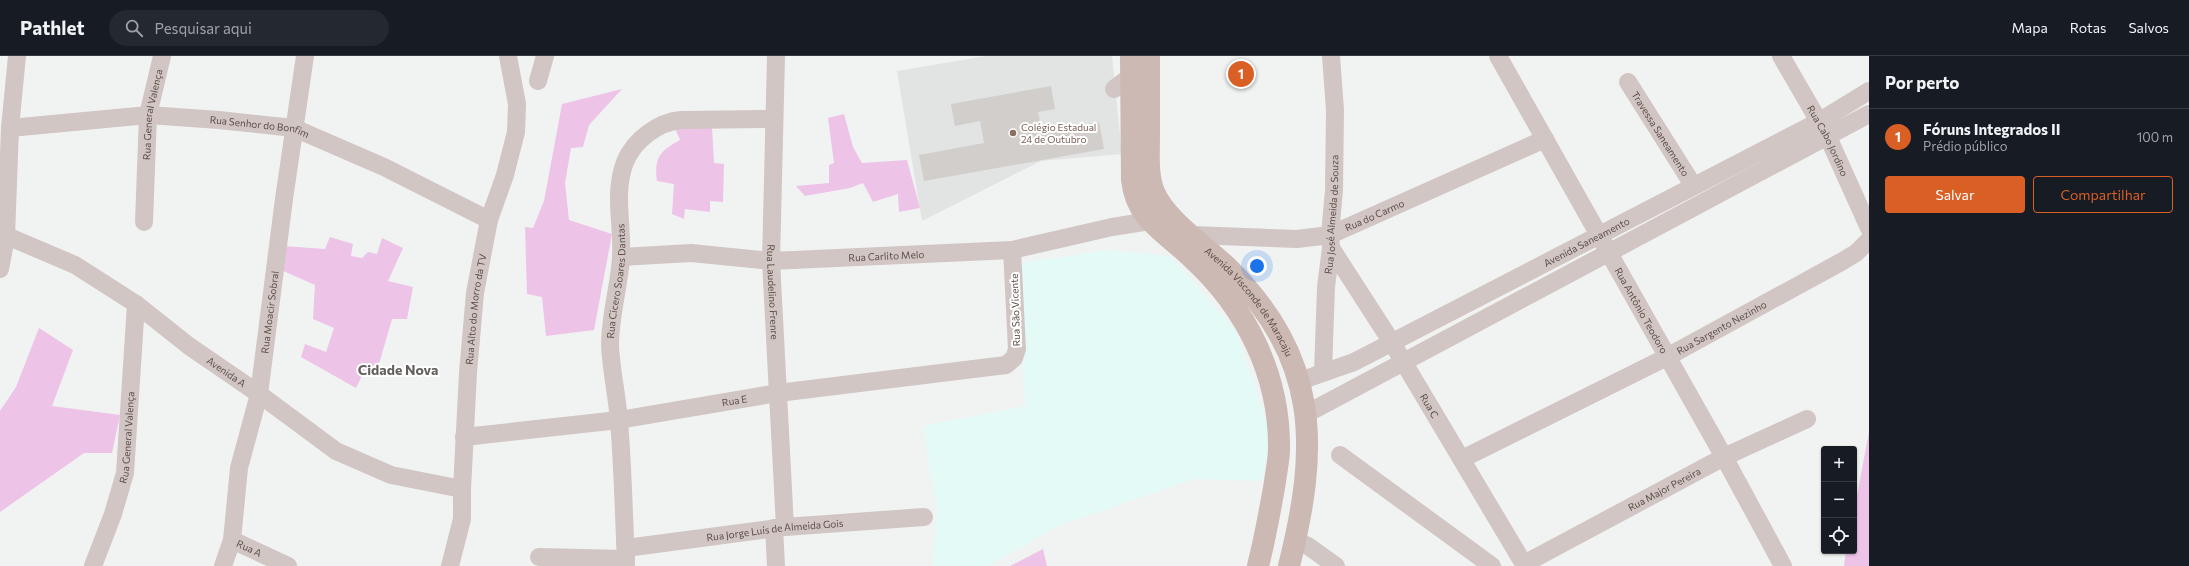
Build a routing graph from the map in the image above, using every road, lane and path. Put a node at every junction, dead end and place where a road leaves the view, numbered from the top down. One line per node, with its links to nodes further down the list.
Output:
1 (17, 56): 19 (street)
2 (162, 56): 16 (street, Rua General Valença)
3 (305, 56): 20 (street, Rua Moacir Sobral)
4 (508, 56): 24 (street, Rua Alto do Morro da TV)
5 (545, 56): 12 (street)
6 (776, 56): 17 (street, Rua Laudelino Frenre)
7 (1149, 56): 29 (main road, Avenida Visconde de Maracaju)
8 (1331, 56): 32 (street, Rua José Almeida de Souza)
9 (1498, 56): 22 (street, Rua Antônio Teodoro)
10 (1781, 56): 18 (street, Rua Cabo Jordino)
11 (1125, 74): 26 (main road, Avenida Visconde de Maracaju)
12 (538, 81)
13 (1628, 82): 23 (street, Travessa Saneamento)
14 (1869, 91): 18 (street, Avenida Saneamento)
15 (1869, 114): 21 (street, Avenida Saneamento)
16 (148, 115): 19 (street, Rua Senhor do Bonfim); 20 (street, Rua Senhor do Bonfim); 25 (street, Rua General Valença)
17 (773, 119): 35 (street, Rua Cicero Soares Dantas); 36 (street, Rua Laudelino Frenre)
18 (1820, 121): 21 (street, Rua Cabo Jordino); 23 (street, Avenida Saneamento)
19 (10, 128): 30 (street)
20 (294, 128): 24 (street, Rua Senhor do Bonfim); 48 (street, Rua Moacir Sobral)
21 (1828, 137): 27 (street, Rua Cabo Jordino); 34 (street, Avenida Saneamento)
22 (1545, 139): 28 (street, Rua Antônio Teodoro); 32 (street, Rua do Carmo)
23 (1693, 185): 28 (street, Avenida Saneamento)
24 (489, 220): 52 (street, Rua Alto do Morro da TV)
25 (144, 222)
26 (1150, 222): 33 (street, Rua Carlito Melo); 70 (main road, Avenida Visconde de Maracaju)
27 (1869, 228)
28 (1598, 234): 34 (street, Rua Antônio Teodoro); 38 (street, Avenida Saneamento)
29 (1193, 235): 32 (street, Rua do Carmo); 46 (main road, Avenida Visconde de Maracaju)
30 (2, 236): 37 (street); 39 (street, Avenida A)
31 (1869, 240): 42 (street, Rua Sargento Nezinho)
32 (1331, 242): 41 (street, Rua C); 45 (street, Rua José Almeida de Souza)
33 (1012, 250): 36 (street, Rua Carlito Melo); 44 (street, Rua São Vicente)
34 (1609, 253): 40 (street, Avenida Saneamento); 42 (street, Rua Antônio Teodoro)
35 (621, 257): 36 (street, Rua Carlito Melo); 51 (street, Rua Cicero Soares Dantas)
36 (771, 261): 47 (street, Rua Laudelino Frenre)
37 (0, 269)
38 (1487, 293): 40 (street); 41 (street, Avenida Saneamento)
39 (136, 304): 48 (street, Avenida A); 65 (street, Rua General Valença)
40 (1497, 311): 43 (street, Avenida Saneamento)
41 (1391, 341): 43 (street, Rua C); 45 (street, Avenida Saneamento)
42 (1667, 357): 54 (street, Rua Antônio Teodoro); 55 (street, Rua Sargento Nezinho)
43 (1403, 363): 49 (street, Avenida Saneamento); 55 (street, Rua C)
44 (1006, 365): 47 (street, Rua E)
45 (1324, 372): 46 (street, Avenida Saneamento)
46 (1300, 381): 49 (main road, Avenida Visconde de Maracaju)
47 (778, 393): 51 (street, Rua E); 58 (street, Rua Laudelino Frenre)
48 (259, 394): 56 (street, Avenida A); 59 (street, Rua Moacir Sobral)
49 (1306, 414): 60 (main road, Avenida Visconde de Maracaju)
50 (1807, 419): 54 (street, Rua Major Pereira)
51 (619, 420): 52 (street, Rua E); 62 (street, Rua Cicero Soares Dantas)
52 (464, 438): 56 (street, Rua Alto do Morro da TV)
53 (1340, 455): 73 (street)
54 (1724, 457): 63 (street, Rua Antônio Teodoro); 64 (street, Rua Major Pereira)
55 (1462, 458): 64 (street, Rua C)
56 (462, 489): 68 (street, Rua Alto do Morro da TV)
57 (924, 517): 58 (street, Rua Jorge Luís de Almeida Gois)
58 (780, 527): 62 (street, Rua Jorge Luís de Almeida Gois); 69 (street, Rua Laudelino Frenre)
59 (232, 540): 66 (street, Rua Moacir Sobral); 67 (street, Rua A)
60 (1295, 541): 71 (main road, Avenida Visconde de Maracaju); 72 (street)
61 (540, 557): 62 (street, Rua Jorge Luís de Almeida Gois)
62 (626, 558)
63 (1775, 563)
64 (1524, 565)
65 (93, 566)
66 (223, 566)
67 (288, 566)
68 (450, 566)
69 (776, 566)
70 (1258, 566)
71 (1289, 566)
72 (1336, 566)
73 (1492, 566)

